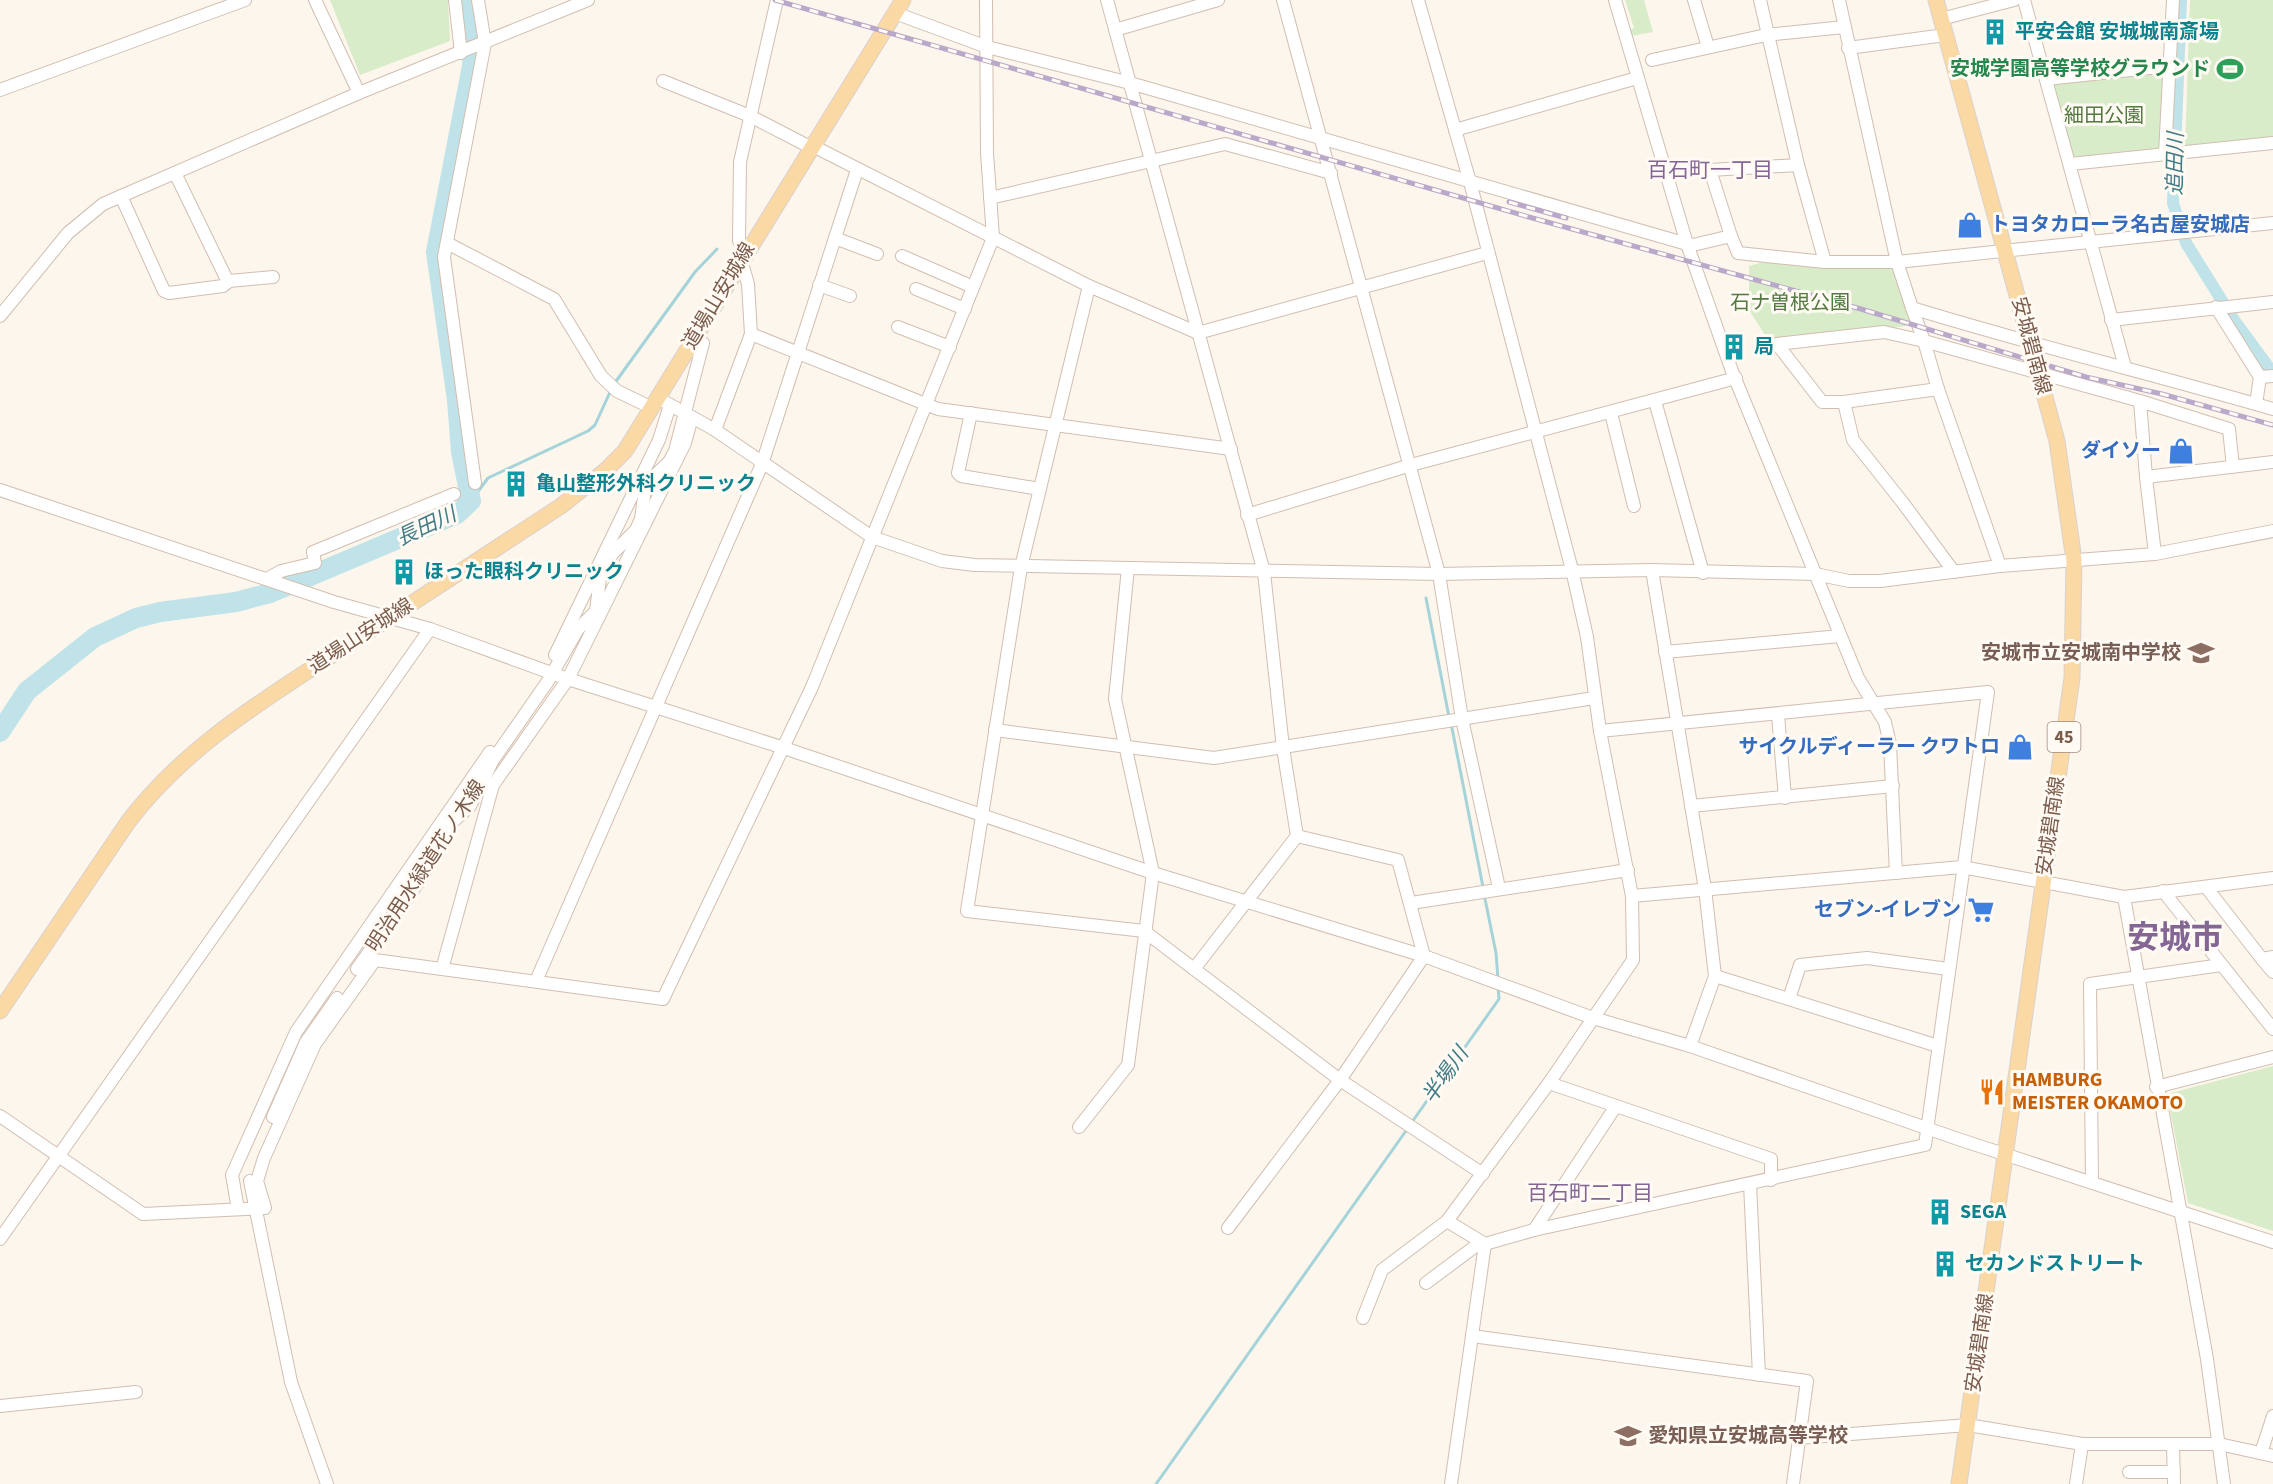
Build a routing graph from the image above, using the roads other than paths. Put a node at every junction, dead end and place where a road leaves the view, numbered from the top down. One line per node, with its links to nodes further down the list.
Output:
1 (245, 0): 37 (street)
2 (315, 0): 38 (street)
3 (455, 0): 30 (street)
4 (478, 0): 26 (street)
5 (588, 0): 26 (street)
6 (777, 0): 39 (street)
7 (986, 0): 27 (street)
8 (1107, 0): 23 (street)
9 (1218, 0): 23 (street)
10 (1283, 0): 41 (street)
11 (1418, 0): 40 (street)
12 (1615, 0): 33 (street)
13 (1694, 0): 28 (street)
14 (1760, 0): 24 (street)
15 (1839, 0): 22 (street)
16 (1936, 0): 21 (main road, 安城碧南線 / 45)
17 (2014, 0): 21 (street)
18 (2024, 0): 34 (street)
19 (2173, 0): 32 (street)
20 (899, 6): 27 (street); 43 (main road, 道場山安城線)
21 (1941, 19): 25 (main road, 安城碧南線 / 45)
22 (1844, 27): 24 (street); 29 (street)
23 (1115, 30): 36 (street)
24 (1766, 35): 28 (street); 47 (street)
25 (1945, 35): 29 (street); 61 (main road, 安城碧南線 / 45)
26 (482, 44): 30 (street); 59 (street)
27 (987, 46): 36 (street); 53 (street)
28 (1708, 47): 31 (street)
29 (1848, 48): 67 (street)
30 (463, 52): 38 (street)
31 (1652, 60)
32 (2168, 66): 34 (street); 44 (street)
33 (1637, 78): 40 (street); 60 (street)
34 (2046, 79): 46 (street)
35 (663, 81): 39 (street)
36 (1130, 83): 41 (street); 45 (street)
37 (0, 90)
38 (359, 93): 49 (street)
39 (750, 116): 43 (street); 64 (street)
40 (1455, 130): 51 (street)
41 (1323, 140): 50 (street); 51 (street)
42 (2273, 143): 44 (street)
43 (812, 147): 48 (street); 64 (main road, 道場山安城線)
44 (2171, 154): 46 (street)
45 (1152, 163): 50 (street); 53 (street); 83 (street)
46 (2070, 164): 58 (street)
47 (1798, 165): 55 (street); 66 (street)
48 (857, 170): 56 (street); 57 (street)
49 (175, 173): 52 (street); 69 (street)
50 (1331, 173): 73 (street)
51 (1470, 182): 60 (street); 62 (street)
52 (121, 196): 69 (street); 80 (street)
53 (990, 198): 57 (street)
54 (2273, 223): 58 (street)
55 (1731, 236): 60 (street); 66 (street)
56 (835, 238): 63 (street); 70 (street)
57 (993, 238): 71 (street); 72 (street)
58 (2091, 242): 61 (street); 81 (street)
59 (447, 243): 98 (street); 114 (street)
60 (1687, 244): 93 (street)
61 (2006, 251): 67 (street); 87 (main road, 安城碧南線 / 45)
62 (1487, 253): 73 (street); 107 (street)
63 (877, 254)
64 (744, 255): 84 (street); 98 (main road, 道場山安城線)
65 (902, 256): 72 (street)
66 (1826, 262): 67 (street)
67 (1897, 262): 78 (street)
68 (273, 277): 69 (street)
69 (228, 282)
70 (819, 285): 75 (street); 89 (street)
71 (1089, 286): 83 (street); 105 (street)
72 (973, 287): 79 (street)
73 (1363, 287): 83 (street); 111 (street)
74 (916, 289): 79 (street)
75 (850, 296)
76 (2273, 302): 77 (street)
77 (2222, 307): 81 (street); 92 (street)
78 (1912, 308): 85 (street); 87 (street)
79 (964, 309): 88 (street)
80 (2, 310)
81 (2111, 320): 90 (street)
82 (898, 327): 88 (street)
83 (1198, 333): 108 (street)
84 (751, 334): 89 (street); 106 (street)
85 (1923, 341): 91 (street); 94 (street); 97 (street)
86 (703, 343): 104 (street, 明治用水緑道花ノ木線)
87 (2031, 344): 90 (street); 91 (main road, 安城碧南線 / 45)
88 (950, 347): 100 (street)
89 (797, 351): 100 (street); 110 (street)
90 (2125, 367): 99 (street)
91 (2038, 373): 96 (street); 123 (main road, 安城碧南線 / 45)
92 (2268, 376): 99 (street)
93 (1736, 378): 95 (street); 133 (street)
94 (1938, 389): 97 (street); 124 (street)
95 (1655, 401): 103 (street); 130 (street)
96 (2140, 401): 112 (street); 113 (street)
97 (1844, 402): 131 (street)
98 (660, 404): 104 (street); 135 (main road, 道場山安城線); 139 (street)
99 (2256, 404): 101 (street)
100 (926, 405): 102 (street); 121 (street)
101 (2273, 409)
102 (971, 413): 105 (street); 115 (street)
103 (1611, 413): 107 (street); 118 (street)
104 (688, 415): 106 (street); 139 (street, 明治用水緑道花ノ木線); 140 (street)
105 (1057, 425): 108 (street); 115 (street)
106 (715, 430): 110 (street)
107 (1537, 433): 111 (street); 127 (street)
108 (1231, 449): 119 (street)
109 (2273, 462): 112 (street)
110 (762, 464): 121 (street); 143 (street)
111 (1411, 465): 119 (street); 132 (street)
112 (2233, 467): 113 (street)
113 (2146, 477): 122 (street)
114 (475, 483)
115 (1040, 489): 125 (street)
116 (0, 490): 134 (street)
117 (454, 494): 134 (street)
118 (1634, 506)
119 (1247, 515): 129 (street)
120 (2273, 531): 122 (street)
121 (872, 537): 125 (street); 149 (street)
122 (2156, 554): 123 (street)
123 (2074, 560): 124 (street); 162 (main road, 安城碧南線 / 45)
124 (2000, 566): 131 (street)
125 (1021, 567): 126 (street); 147 (street)
126 (1128, 568): 129 (street); 150 (street)
127 (1572, 570): 128 (street); 132 (street); 141 (street)
128 (1652, 570): 130 (street); 138 (street)
129 (1264, 572): 132 (street); 151 (street)
130 (1703, 573): 133 (street)
131 (1954, 573): 133 (street)
132 (1439, 574): 145 (street)
133 (1815, 574): 137 (street)
134 (267, 579): 135 (street)
135 (391, 617): 136 (street); 183 (main road, 道場山安城線)
136 (430, 629): 139 (street); 197 (street)
137 (1840, 636): 138 (street); 142 (street)
138 (1665, 652): 146 (street)
139 (550, 672): 140 (street); 202 (street, 明治用水緑道花ノ木線); 203 (street)
140 (568, 679): 143 (street); 175 (street)
141 (1594, 698): 145 (street); 148 (street)
142 (1874, 705): 144 (street); 152 (street); 157 (street)
143 (654, 707): 149 (street); 181 (street)
144 (1778, 715): 146 (street); 153 (street)
145 (1462, 718): 151 (street); 164 (street)
146 (1677, 724): 148 (street); 154 (street)
147 (995, 730): 150 (street); 155 (street)
148 (1600, 731): 158 (street)
149 (784, 748): 155 (street); 181 (street)
150 (1126, 748): 151 (street); 159 (street)
151 (1283, 748): 156 (street)
152 (1893, 786): 153 (street); 160 (street)
153 (1785, 798): 154 (street)
154 (1690, 806): 165 (street)
155 (983, 816): 159 (street); 171 (street)
156 (1297, 836): 169 (street); 170 (street)
157 (1962, 867): 160 (street); 162 (street); 177 (street)
158 (1628, 870): 164 (street); 167 (street)
159 (1153, 873): 169 (street); 171 (street)
160 (1896, 873): 165 (street)
161 (2273, 878): 163 (street)
162 (2044, 883): 168 (street); 196 (main road, 安城碧南線 / 45)
163 (2206, 887): 166 (street); 173 (street)
164 (1499, 888): 170 (street)
165 (1705, 889): 167 (street); 179 (street)
166 (2163, 891): 168 (street); 174 (street)
167 (1632, 896): 184 (street)
168 (2124, 897): 180 (street)
169 (1247, 903): 172 (street); 176 (street)
170 (1411, 903): 172 (street)
171 (1144, 932): 176 (street); 194 (street)
172 (1424, 956): 184 (street); 189 (street)
173 (2267, 958): 178 (street)
174 (2221, 965): 180 (street); 185 (street)
175 (442, 969): 181 (street); 202 (street)
176 (1194, 969): 189 (street)
177 (1948, 969): 182 (street); 187 (street)
178 (2273, 972)
179 (1715, 976): 182 (street); 186 (street)
180 (2137, 978): 191 (street); 200 (street)
181 (536, 981)
182 (1789, 999): 187 (street)
183 (0, 1011)
184 (1593, 1018): 186 (street); 190 (street)
185 (2273, 1029)
186 (1690, 1046): 195 (street)
187 (1938, 1046): 195 (street)
188 (2273, 1057): 191 (street)
189 (1340, 1080): 198 (street); 206 (street)
190 (1549, 1083): 192 (street); 198 (street)
191 (2156, 1087): 204 (street)
192 (1616, 1106): 199 (street); 207 (street)
193 (0, 1116): 197 (street)
194 (1079, 1127)
195 (1929, 1127): 196 (street); 199 (street)
196 (2007, 1154): 200 (street); 218 (main road, 安城碧南線 / 45)
197 (58, 1156): 203 (street); 208 (street)
198 (1483, 1174): 205 (street)
199 (1771, 1180): 201 (street)
200 (2092, 1182): 204 (street)
201 (1750, 1184): 207 (street); 214 (street)
202 (256, 1208): 203 (street); 226 (street, 明治用水緑道花ノ木線)
203 (238, 1209)
204 (2179, 1210): 209 (street); 221 (street)
205 (1447, 1221): 210 (street); 212 (street)
206 (1228, 1228)
207 (1534, 1230): 210 (street)
208 (0, 1239)
209 (2273, 1242)
210 (1483, 1243): 211 (street); 213 (street)
211 (1426, 1283)
212 (1363, 1318)
213 (1472, 1336): 214 (street); 227 (street)
214 (1759, 1375): 219 (street)
215 (136, 1392): 216 (street)
216 (0, 1406)
217 (2273, 1416): 223 (street)
218 (1968, 1425): 219 (street); 220 (street); 229 (main road, 安城碧南線 / 45)
219 (1799, 1438): 228 (street)
220 (2082, 1444): 222 (street); 230 (street)
221 (2219, 1444): 222 (street); 223 (street); 231 (street)
222 (2174, 1445): 225 (street)
223 (2267, 1455)
224 (2129, 1472): 225 (street)
225 (2174, 1478)
226 (327, 1484)
227 (1451, 1484)
228 (1793, 1484)
229 (1959, 1484)
230 (2076, 1484)
231 (2224, 1484)

